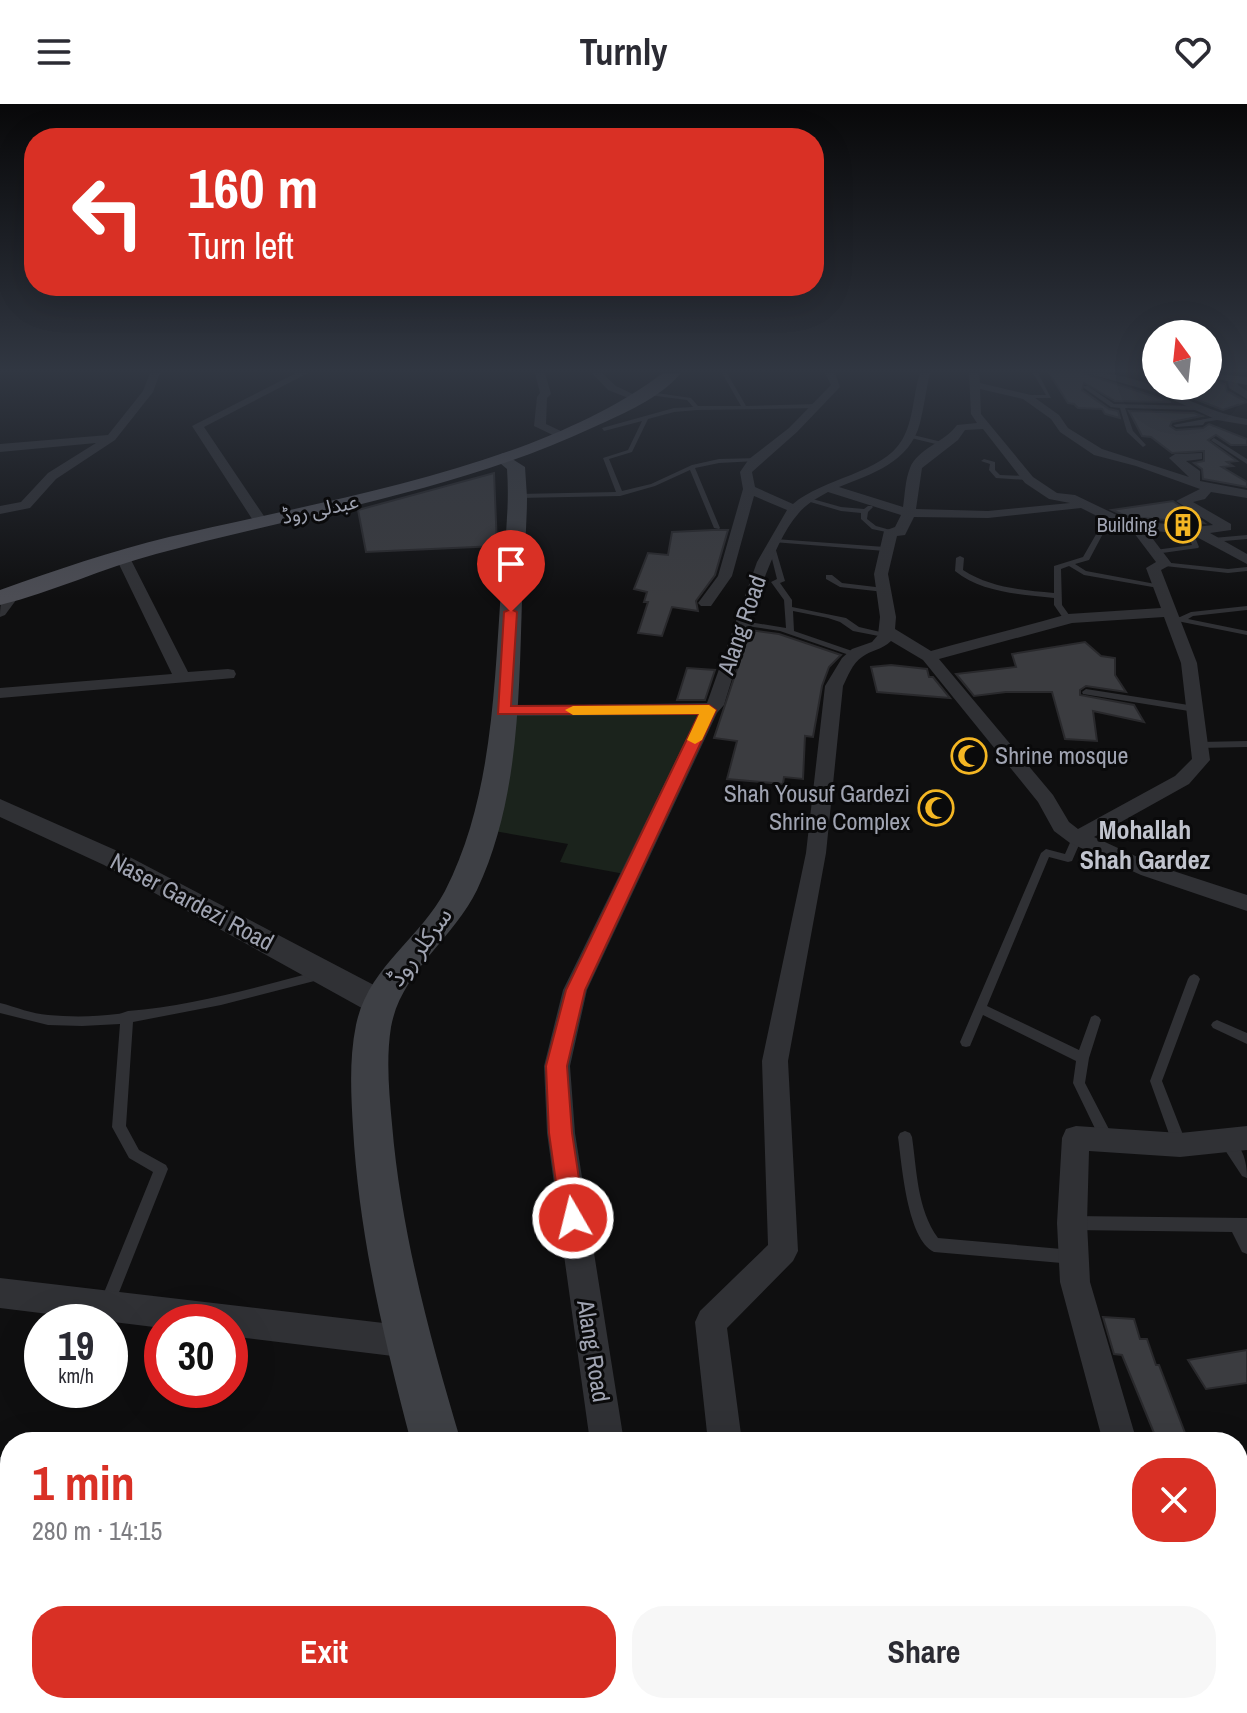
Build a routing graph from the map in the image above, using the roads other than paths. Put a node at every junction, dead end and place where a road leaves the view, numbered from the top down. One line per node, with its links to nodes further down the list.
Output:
1 (95, 448): 29 (street)
2 (212, 448): 32 (street)
3 (528, 448): 12 (main road, عبدلی روڈ)
4 (631, 448): 22 (lane)
5 (770, 448): 13 (street)
6 (903, 448): 19 (street, Alang Road)
7 (939, 448): 30 (street)
8 (1006, 448): 17 (street)
9 (1092, 448): 18 (street)
10 (1227, 448): 14 (lane)
11 (1198, 456): 18 (street)
12 (503, 458): 24 (main road, سرکلر روڈ); 32 (main road, عبدلی روڈ)
13 (757, 459): 16 (lane); 21 (street)
14 (1246, 460)
15 (984, 461): 17 (lane)
16 (692, 467): 22 (lane); 34 (lane)
17 (1027, 478): 26 (street)
18 (1193, 482): 20 (street)
19 (829, 488): 25 (street, Alang Road); 27 (street)
20 (1208, 488): 23 (street); 35 (street)
21 (749, 489): 28 (street); 52 (street)
22 (620, 494): 24 (lane)
23 (1247, 494)
24 (518, 496): 70 (main road, سرکلر روڈ)
25 (809, 500): 27 (lane); 28 (street, Alang Road)
26 (1083, 505): 30 (street); 31 (street)
27 (870, 508): 30 (street); 37 (lane)
28 (795, 509): 39 (street, Alang Road)
29 (0, 510)
30 (909, 512): 37 (street)
31 (1116, 521): 33 (street); 44 (lane)
32 (261, 522): 40 (main road, عبدلی روڈ)
33 (1135, 525): 35 (street); 42 (street)
34 (717, 528)
35 (1193, 530): 38 (street); 42 (lane)
36 (1247, 537): 38 (lane)
37 (888, 540): 39 (lane); 48 (street)
38 (1213, 540): 43 (street)
39 (774, 544): 54 (lane); 58 (street, Alang Road)
40 (122, 556): 49 (main road, عبدلی روڈ); 65 (street)
41 (960, 558): 50 (lane)
42 (1160, 558): 45 (lane); 47 (street)
43 (1247, 560)
44 (1070, 564): 47 (lane); 50 (lane)
45 (1247, 569)
46 (829, 577): 48 (lane)
47 (1161, 587): 56 (street)
48 (884, 590): 61 (street)
49 (7, 595): 55 (street)
50 (1058, 596): 57 (lane)
51 (1236, 599): 53 (lane)
52 (706, 603)
53 (1247, 607): 56 (lane)
54 (788, 608): 59 (lane); 61 (lane)
55 (0, 612)
56 (1174, 616): 57 (street); 60 (lane); 68 (street)
57 (1068, 619): 63 (street)
58 (743, 623): 59 (lane); 69 (street, Alang Road)
59 (790, 632): 62 (lane)
60 (1247, 633)
61 (886, 634): 62 (street); 63 (street)
62 (855, 655): 103 (street)
63 (929, 657): 74 (street)
64 (228, 674): 65 (street)
65 (183, 678): 67 (street)
66 (1086, 692): 68 (lane)
67 (0, 693)
68 (1195, 709): 72 (street)
69 (709, 710): 70 (street); 102 (street, Alang Road)
70 (504, 711): 78 (main road, سرکلر روڈ)
71 (1247, 744): 72 (lane)
72 (1199, 745): 74 (street)
73 (0, 807): 76 (street, Naser Gardezi Road)
74 (1077, 838): 75 (street); 80 (lane)
75 (1247, 903)
76 (326, 974): 78 (street, Naser Gardezi Road); 81 (lane)
77 (1194, 979): 90 (lane)
78 (380, 1003): 100 (main road, سرکلر روڈ)
79 (0, 1008): 81 (lane)
80 (980, 1008): 85 (lane); 86 (lane)
81 (127, 1016): 98 (lane)
82 (1095, 1020): 86 (lane)
83 (1217, 1025): 84 (lane)
84 (1247, 1039)
85 (966, 1042)
86 (1083, 1058): 89 (lane)
87 (905, 1137): 95 (lane)
88 (1237, 1139): 90 (street); 91 (lane)
89 (1108, 1140): 90 (street); 92 (street)
90 (1180, 1145)
91 (1247, 1172)
92 (1072, 1223): 93 (lane); 95 (street)
93 (1242, 1225): 94 (lane)
94 (1247, 1247)
95 (1074, 1257): 104 (street)
96 (0, 1293): 97 (street)
97 (98, 1304)
98 (107, 1304)
99 (128, 1308): 100 (street)
100 (409, 1342): 101 (main road, سرکلر روڈ)
101 (433, 1432)
102 (606, 1432)
103 (724, 1432)
104 (1117, 1432)

